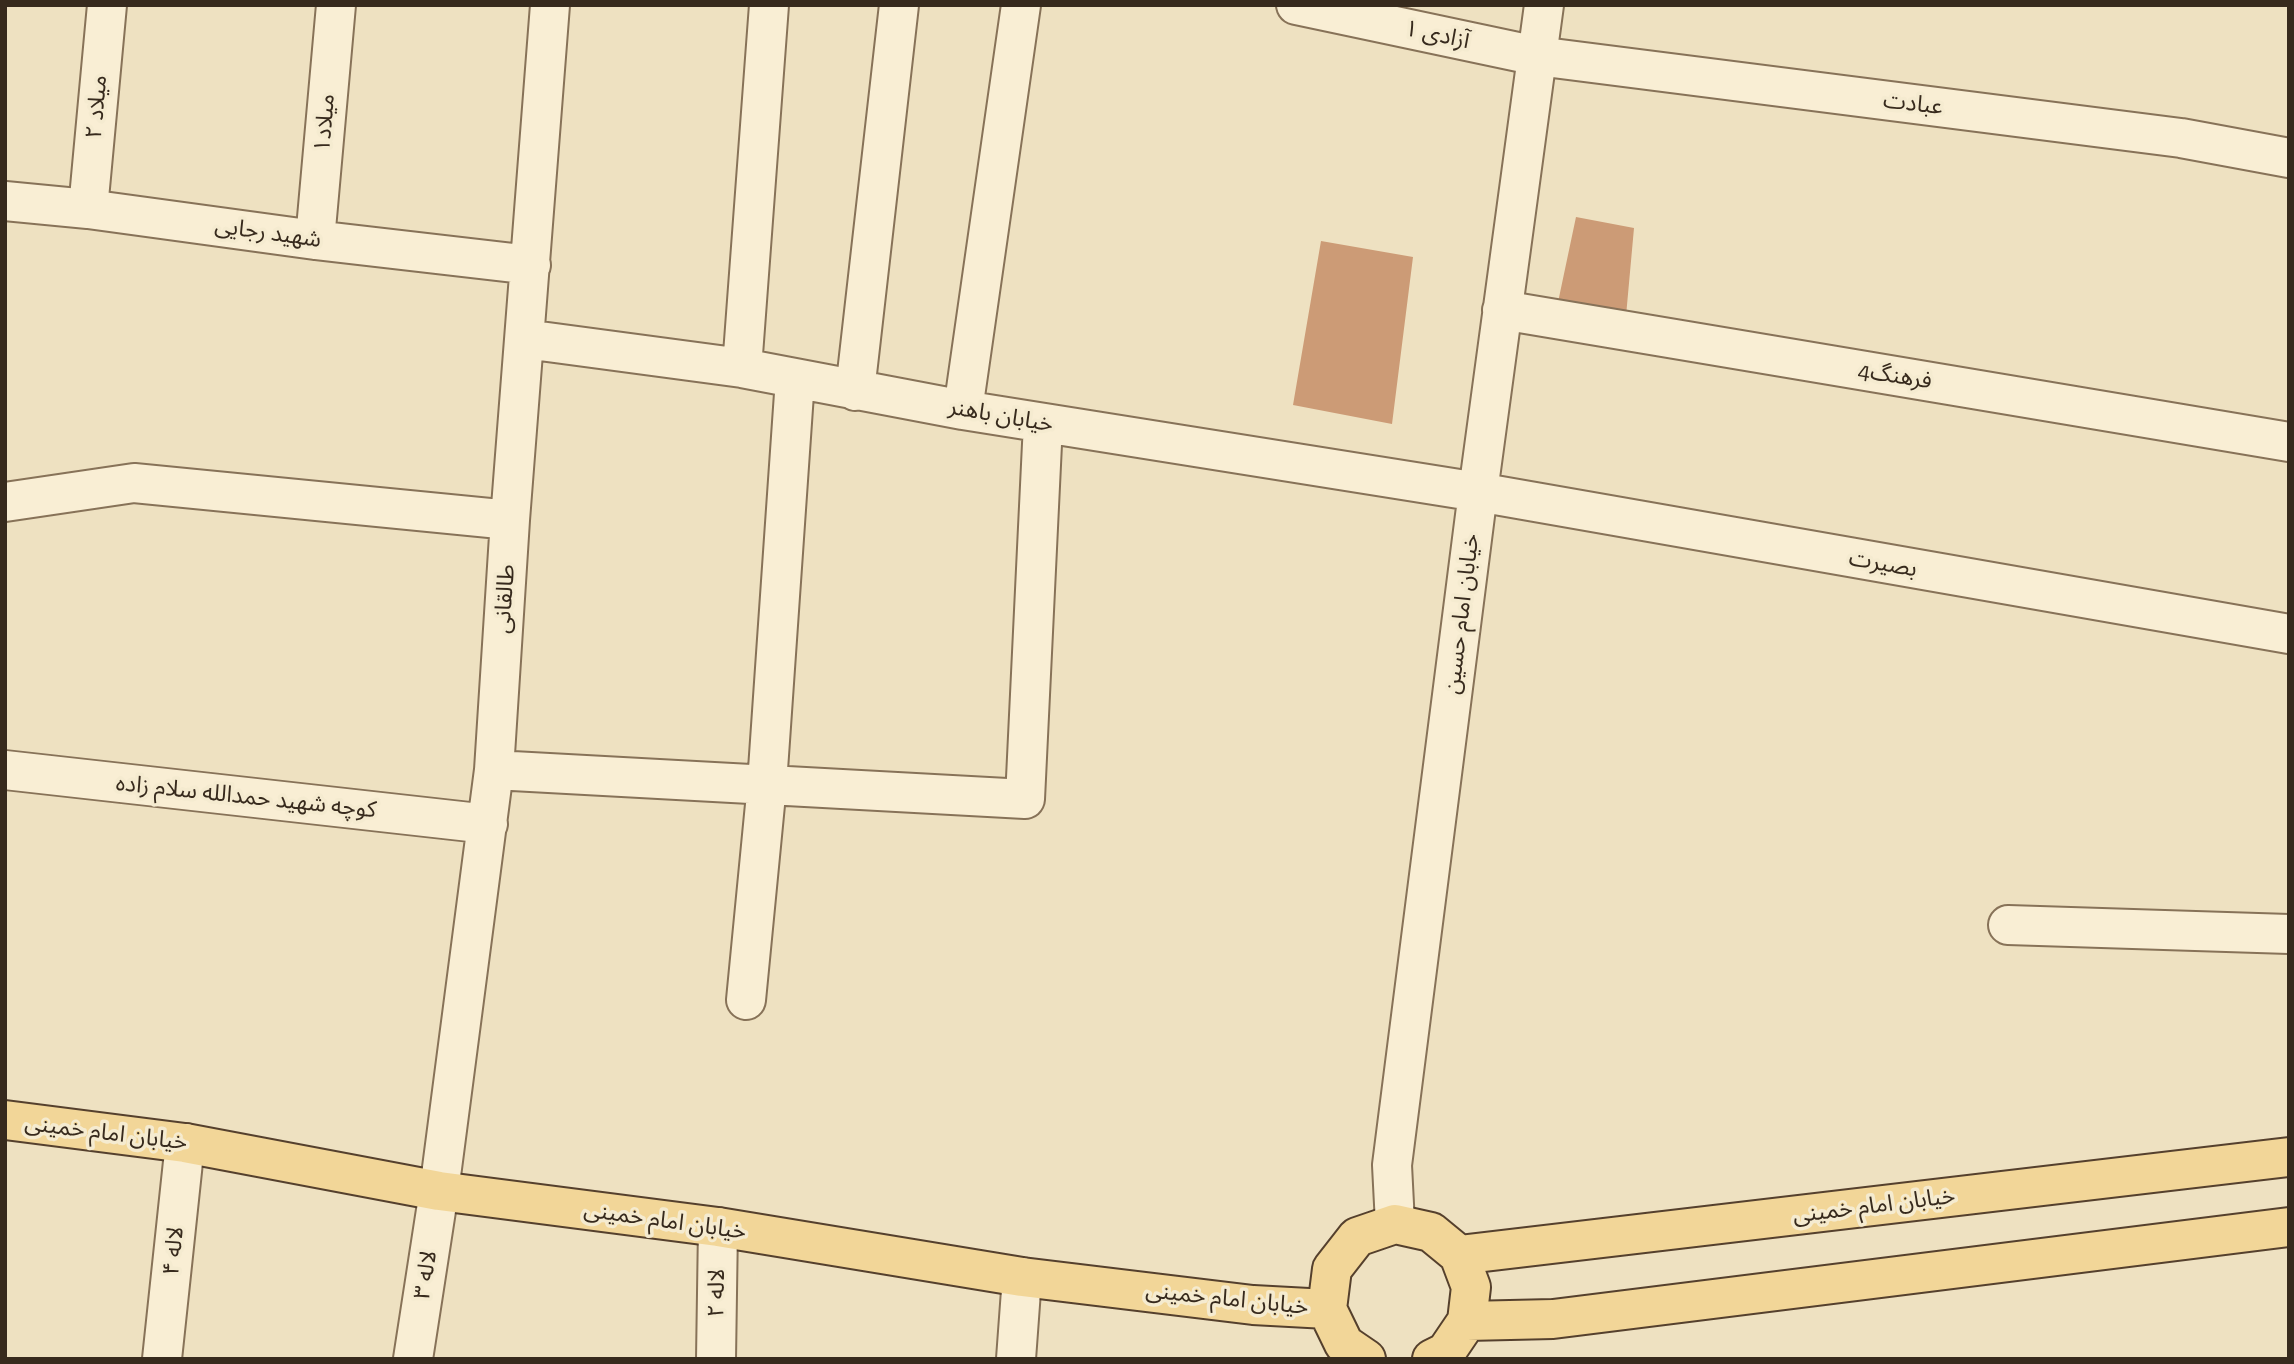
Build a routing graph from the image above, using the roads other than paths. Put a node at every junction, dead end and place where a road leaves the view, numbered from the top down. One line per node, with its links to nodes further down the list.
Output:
1 (107, 5): 12 (street, میلاد ۲)
2 (335, 5): 13 (street, میلاد۱)
3 (550, 5): 14 (street, طالقانی)
4 (769, 5): 17 (street)
5 (899, 5): 19 (street)
6 (1021, 5): 20 (street)
7 (1296, 5): 9 (street, آزادی ۱)
8 (1544, 5): 9 (street, خیابان امام حسین)
9 (1536, 56): 10 (street, عبادت); 15 (street, خیابان امام حسین)
10 (2289, 158)
11 (5, 201): 12 (street, شهید رجایی)
12 (88, 209): 13 (street, شهید رجایی)
13 (315, 240): 14 (street, شهید رجایی)
14 (531, 265): 16 (street, طالقانی)
15 (1502, 310): 22 (street, فرهنگ4); 23 (street, خیابان امام حسین)
16 (525, 339): 17 (street, خیابان باهنر); 25 (street, طالقانی)
17 (742, 368): 18 (street, خیابان باهنر)
18 (795, 379): 19 (street, خیابان باهنر); 29 (street)
19 (855, 391): 20 (street, خیابان باهنر)
20 (963, 410): 21 (street, خیابان باهنر)
21 (1043, 423): 23 (street, خیابان باهنر); 29 (street)
22 (2289, 442)
23 (1478, 492): 26 (street, بصیرت); 38 (street, خیابان امام حسین)
24 (5, 502): 25 (street)
25 (510, 520): 28 (street, طالقانی)
26 (2289, 634)
27 (5, 770): 30 (street, کوچه شهید حمدالله سلام زاده)
28 (494, 770): 29 (street); 30 (street, طالقانی)
29 (767, 784): 33 (street)
30 (488, 824): 37 (street, طالقانی)
31 (2008, 925): 32 (street)
32 (2289, 934)
33 (746, 1000)
34 (5, 1120): 35 (main road, خیابان امام خمینی)
35 (185, 1143): 37 (main road, خیابان امام خمینی); 46 (street, لاله ۴)
36 (2289, 1157): 41 (main road, خیابان امام خمینی)
37 (439, 1191): 39 (main road, خیابان امام خمینی); 47 (street, لاله ۳)
38 (1395, 1224): 41 (main road); 43 (main road)
39 (718, 1227): 42 (main road, خیابان امام خمینی); 48 (street, لاله ۲)
40 (2289, 1227): 44 (main road)
41 (1459, 1255): 44 (main road)
42 (1022, 1277): 43 (main road, خیابان امام خمینی); 49 (street)
43 (1327, 1308): 45 (main road)
44 (1467, 1321): 50 (main road)
45 (1352, 1354)
46 (162, 1359)
47 (413, 1359)
48 (716, 1359)
49 (1016, 1359)
50 (1432, 1359)

